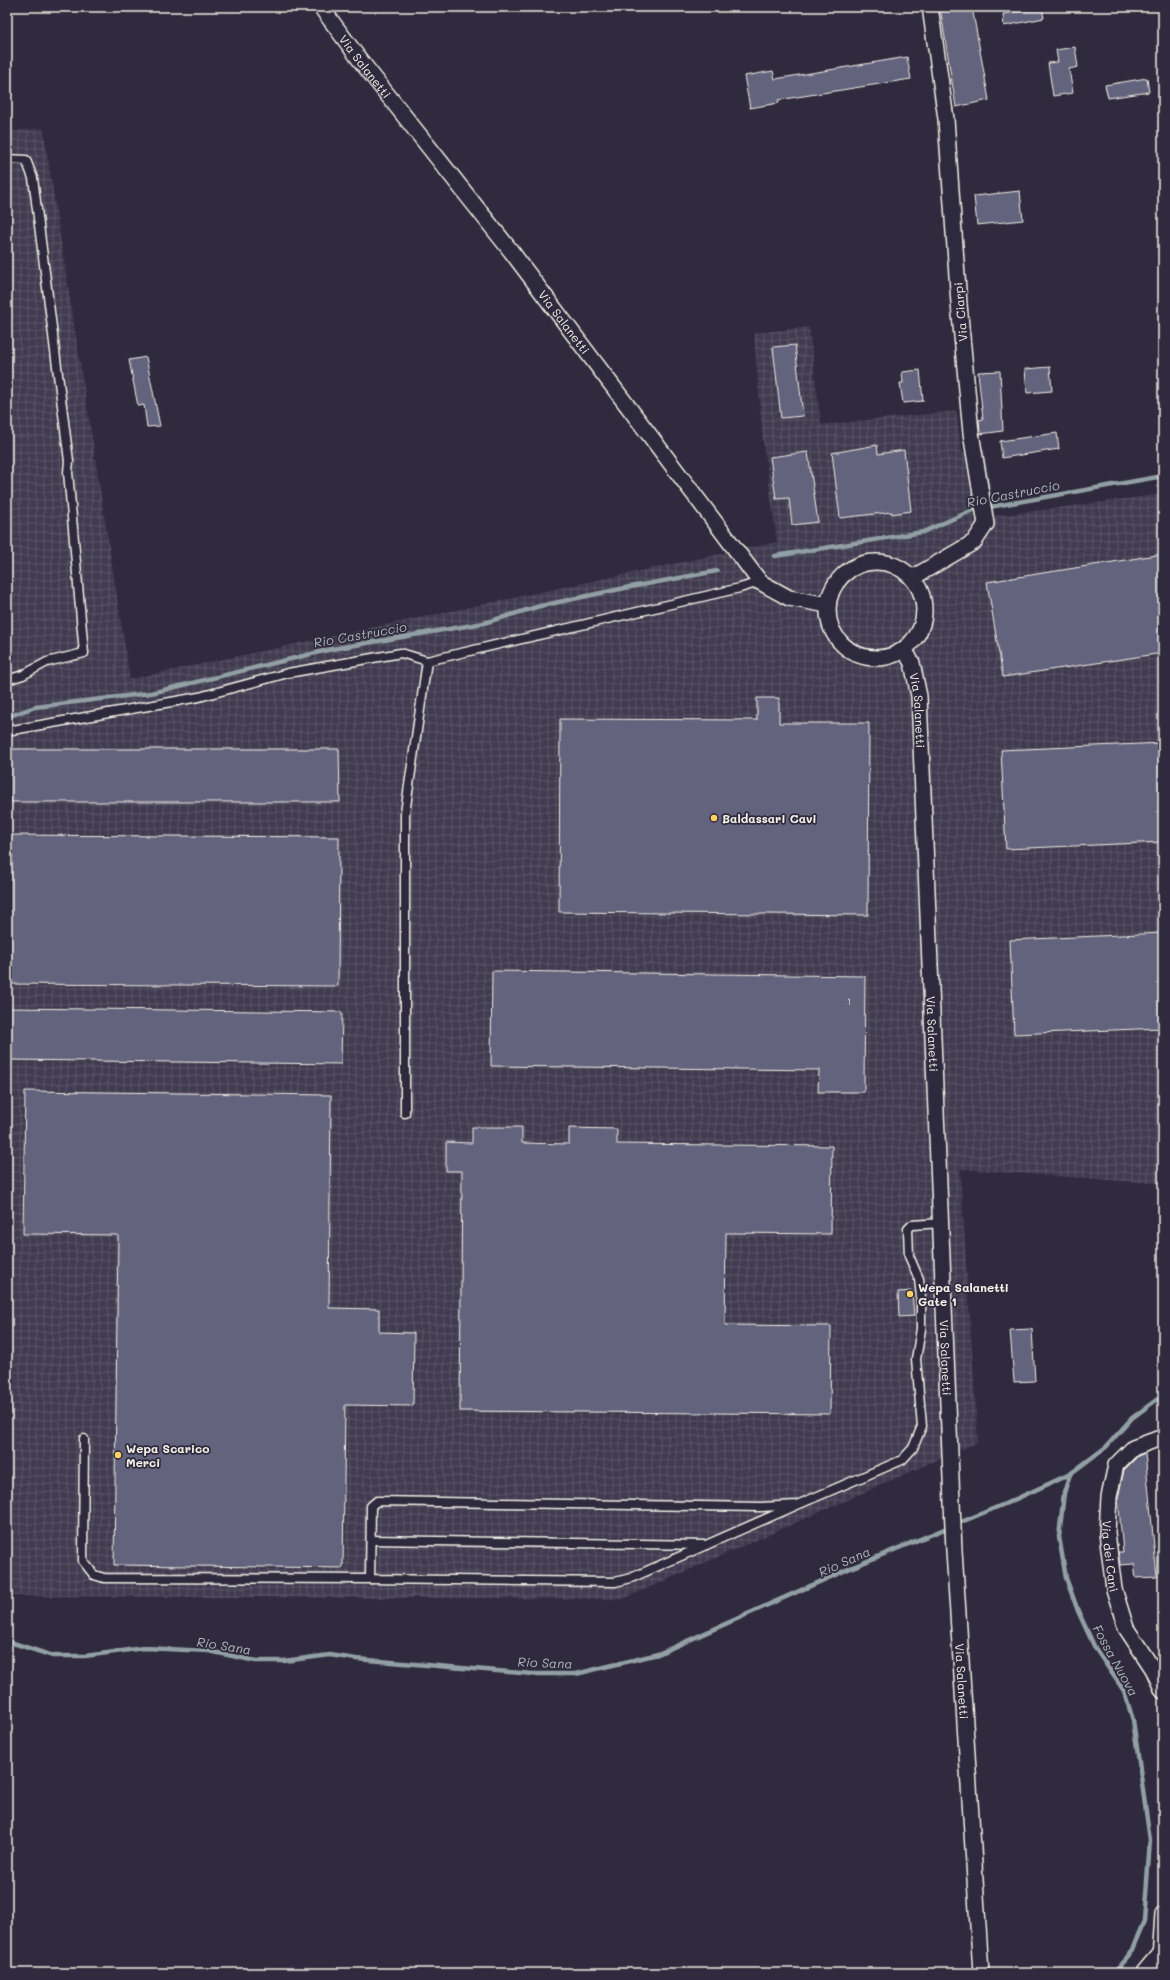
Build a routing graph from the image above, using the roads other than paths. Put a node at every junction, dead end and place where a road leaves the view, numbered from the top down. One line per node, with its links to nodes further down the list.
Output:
1 (321, 7): 5 (street, Via Salanetti)
2 (930, 7): 4 (street, Via Ciarpi)
3 (7, 159): 9 (lane)
4 (912, 578): 6 (street); 7 (street)
5 (760, 582): 6 (street, Via Salanetti); 8 (lane)
6 (828, 605): 7 (street)
7 (904, 649): 12 (street, Via Salanetti)
8 (428, 661): 10 (lane); 11 (lane)
9 (7, 680)
10 (7, 731)
11 (405, 1113)
12 (941, 1223): 15 (lane); 23 (street, Via Salanetti)
13 (1163, 1437): 19 (street, Via dei Cani)
14 (84, 1439): 18 (lane)
15 (797, 1505): 16 (lane); 17 (lane)
16 (371, 1540): 17 (lane); 18 (lane)
17 (708, 1545): 18 (lane)
18 (370, 1579)
19 (1158, 1668): 20 (street, Via dei Cani)
20 (1163, 1691)
21 (1163, 1914): 22 (street)
22 (1157, 1961)
23 (981, 1973)

